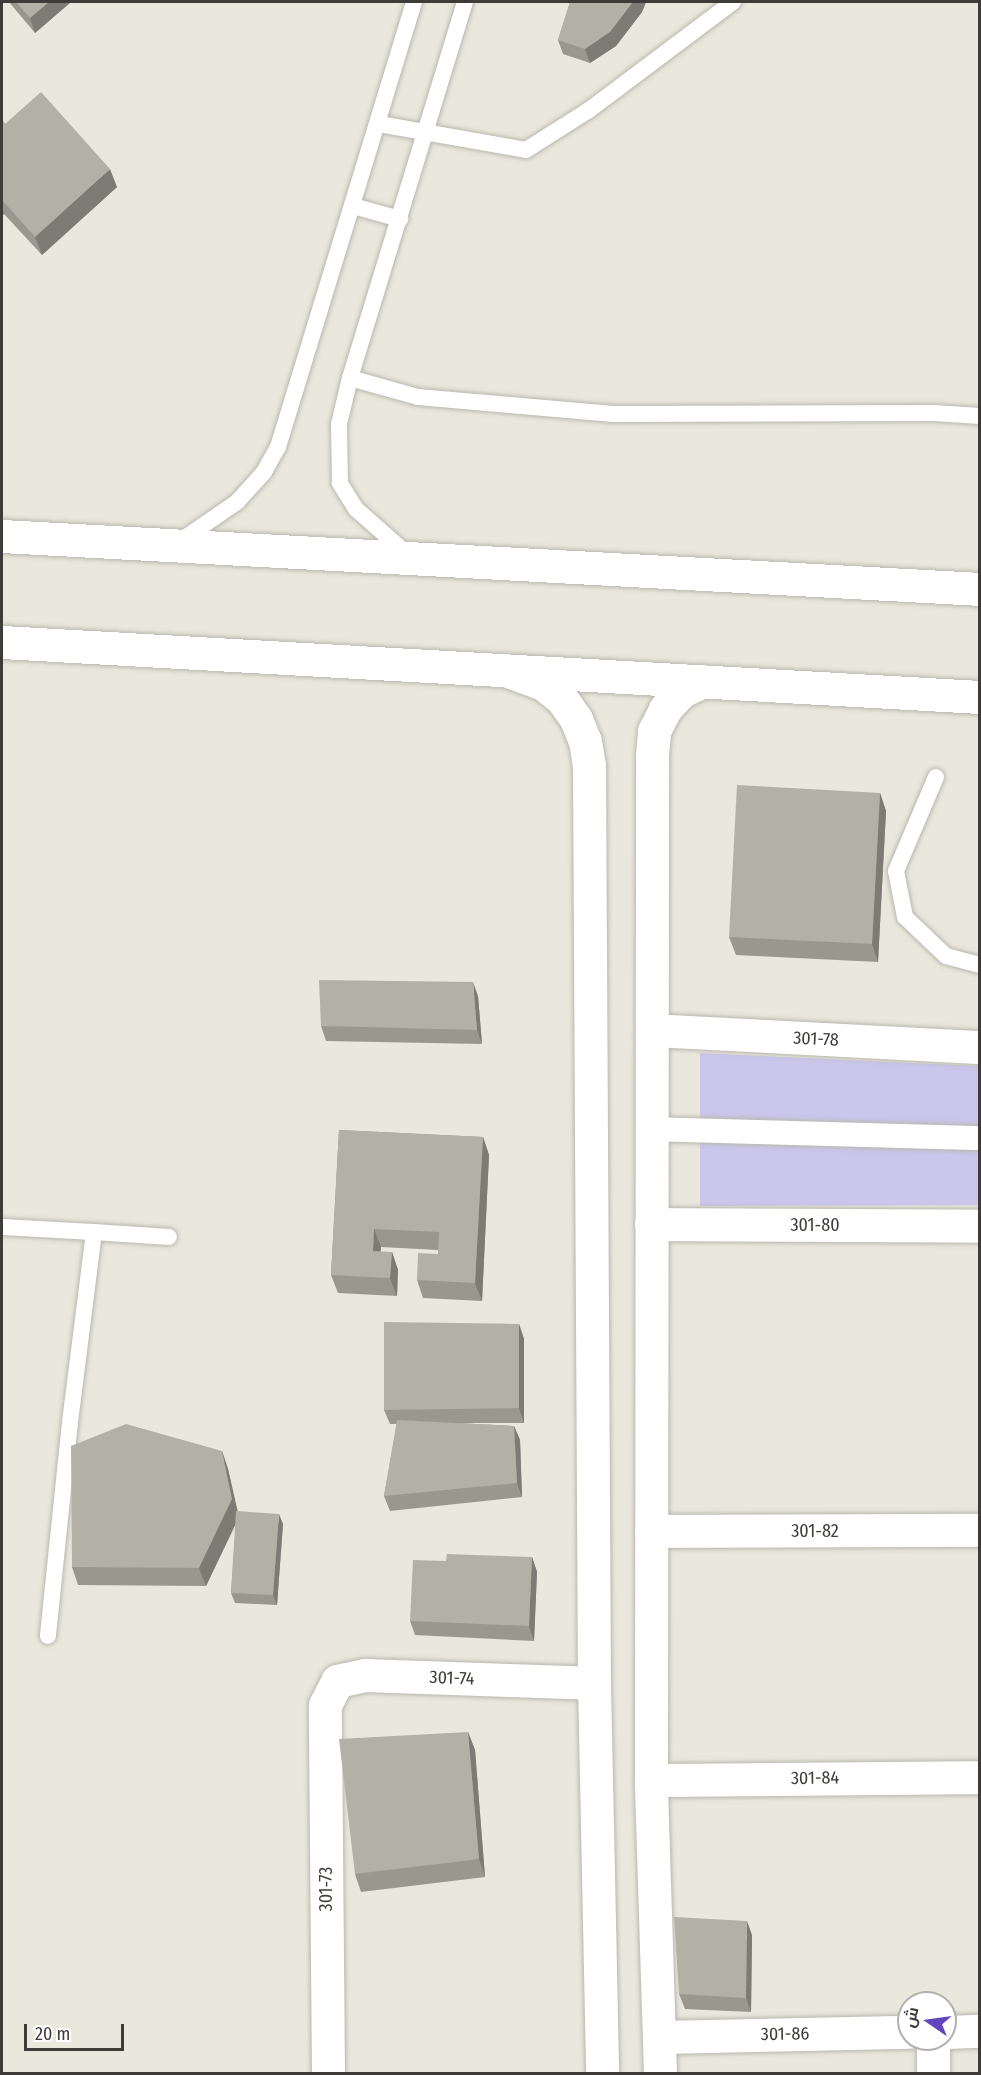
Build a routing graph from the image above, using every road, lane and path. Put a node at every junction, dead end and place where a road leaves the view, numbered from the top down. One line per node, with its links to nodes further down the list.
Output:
1 (414, 2): 4 (lane)
2 (465, 2): 5 (lane)
3 (733, 2): 5 (lane)
4 (379, 124): 5 (lane); 6 (lane)
5 (427, 133): 7 (lane)
6 (353, 206): 7 (lane); 11 (lane)
7 (400, 219): 8 (lane)
8 (350, 378): 9 (lane); 12 (lane)
9 (980, 416)
10 (2, 536): 11 (main road)
11 (175, 545): 12 (main road)
12 (412, 558): 13 (main road)
13 (980, 589)
14 (2, 642): 15 (main road)
15 (498, 669): 16 (main road); 32 (main road)
16 (704, 681): 17 (main road); 20 (main road)
17 (980, 697)
18 (936, 777): 19 (lane)
19 (980, 965)
20 (652, 1030): 21 (main road, 301-78); 22 (main road)
21 (980, 1047)
22 (651, 1129): 23 (street); 24 (main road)
23 (980, 1138)
24 (651, 1224): 26 (main road, 301-80); 30 (main road)
25 (2, 1227): 27 (lane)
26 (980, 1227)
27 (94, 1232): 28 (lane); 31 (lane)
28 (169, 1237)
29 (980, 1530): 30 (main road, 301-82)
30 (651, 1531): 35 (main road)
31 (48, 1636)
32 (594, 1683): 33 (main road, 301-74); 42 (main road)
33 (325, 1705): 41 (main road, 301-73)
34 (980, 1777): 35 (main road, 301-84)
35 (651, 1780): 39 (main road)
36 (980, 2031): 38 (main road)
37 (897, 2032): 39 (main road, 301-86)
38 (957, 2032)
39 (661, 2037): 43 (main road)
40 (933, 2051): 44 (main road)
41 (328, 2073)
42 (602, 2073)
43 (660, 2073)
44 (933, 2073)

